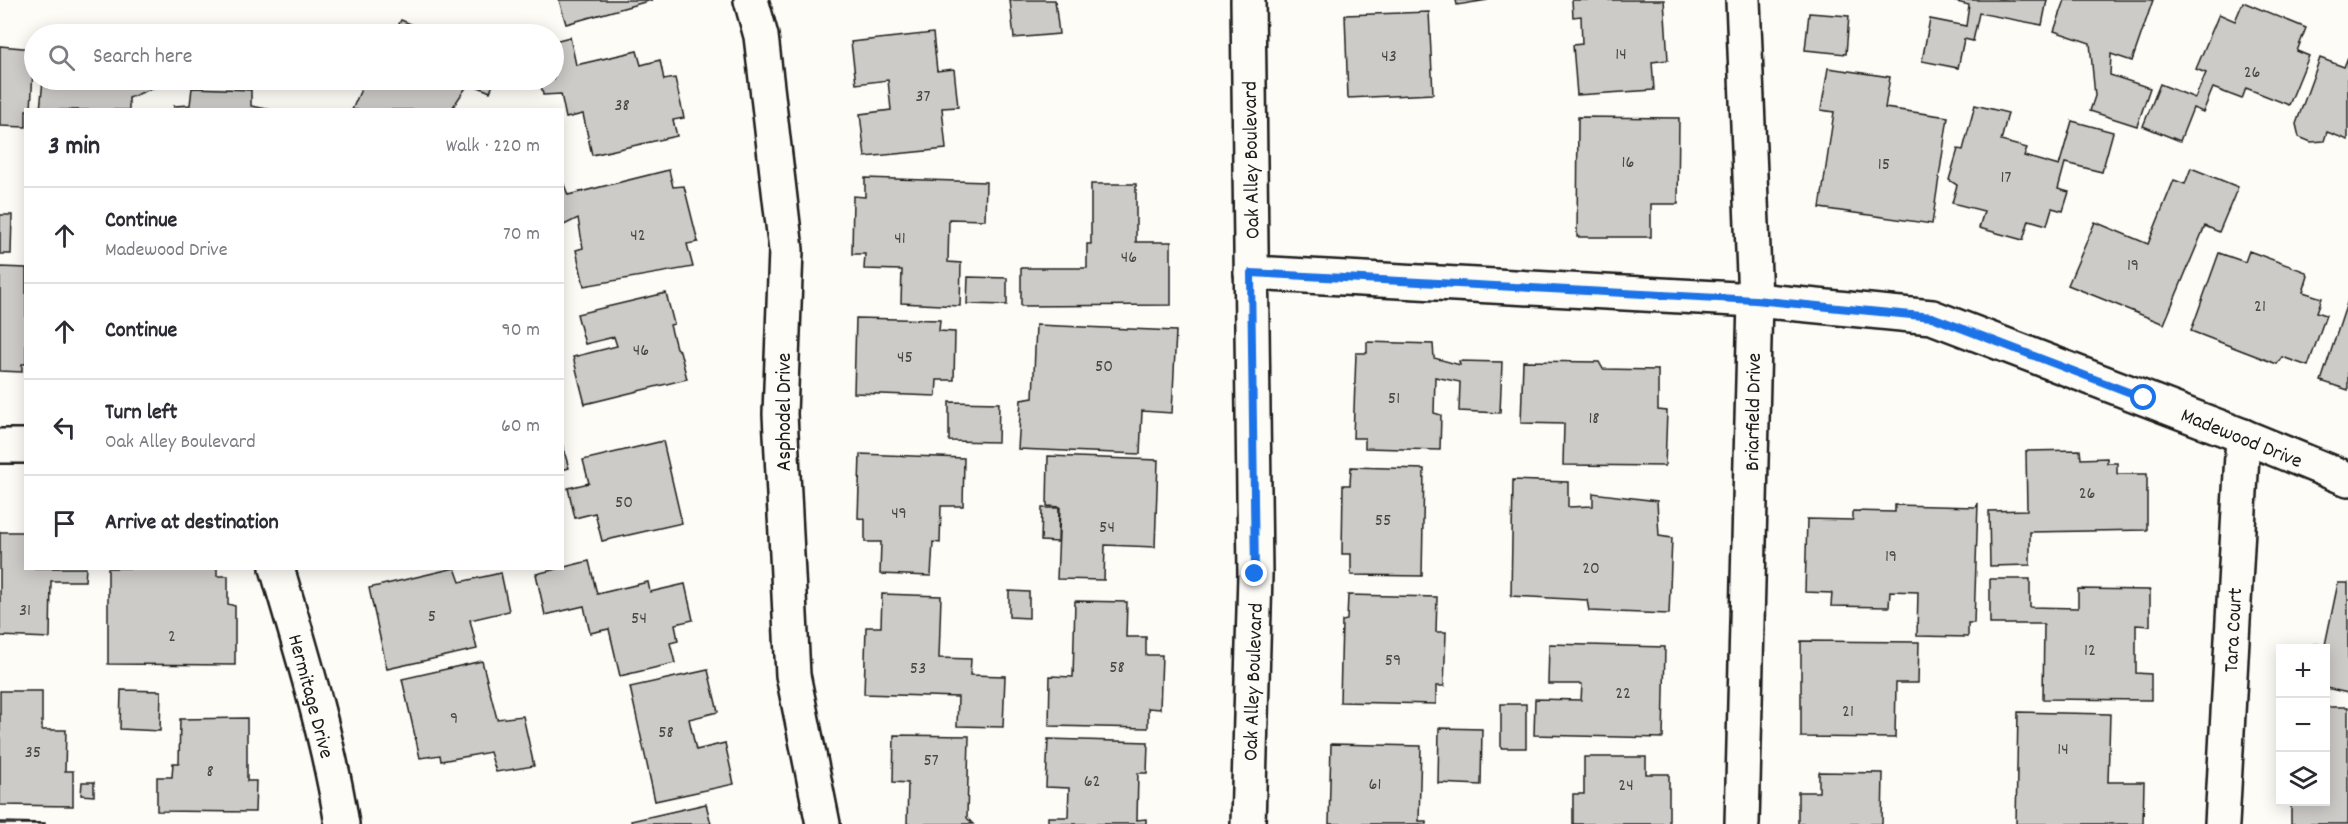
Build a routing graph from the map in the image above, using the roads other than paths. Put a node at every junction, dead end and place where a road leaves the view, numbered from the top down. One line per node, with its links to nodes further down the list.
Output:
1 (751, 0): 12 (street, Asphodel Drive)
2 (1248, 0): 4 (street, Oak Alley Boulevard)
3 (1743, 0): 5 (street, Briarfield Drive)
4 (1251, 273): 5 (street, Madewood Drive); 13 (street, Oak Alley Boulevard)
5 (1755, 300): 6 (street, Madewood Drive); 14 (street, Briarfield Drive)
6 (2243, 436): 9 (street, Madewood Drive); 15 (street, Tara Court)
7 (0, 446): 8 (street)
8 (24, 446)
9 (2348, 479)
10 (278, 570): 11 (street, Hermitage Drive)
11 (342, 824)
12 (823, 824)
13 (1248, 824)
14 (1742, 824)
15 (2222, 824)

